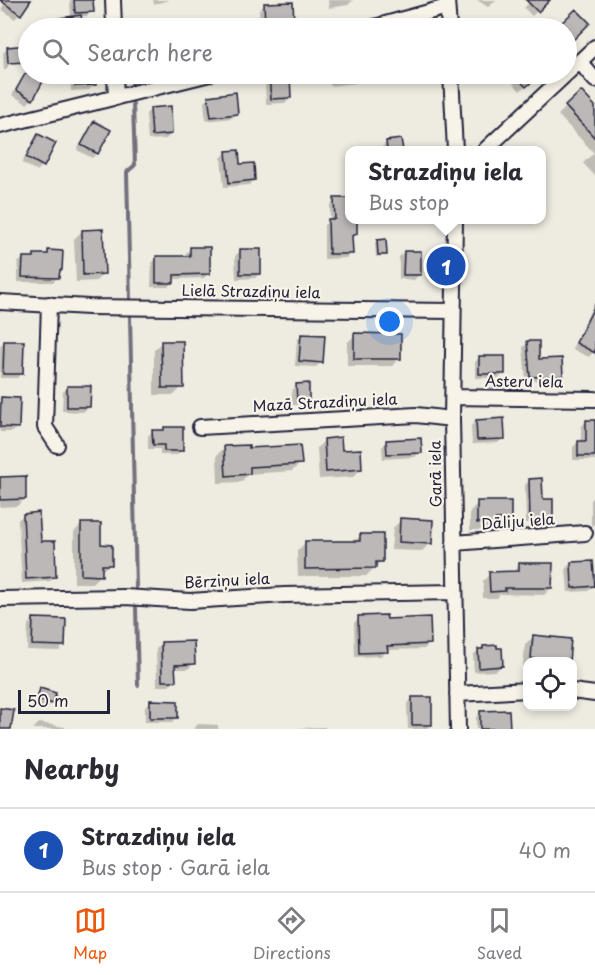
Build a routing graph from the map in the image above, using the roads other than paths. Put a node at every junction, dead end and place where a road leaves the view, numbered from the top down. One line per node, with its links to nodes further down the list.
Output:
1 (113, 0): 3 (street)
2 (447, 4): 4 (street)
3 (114, 18)
4 (403, 18)
5 (595, 47): 6 (street)
6 (579, 62): 7 (street)
7 (595, 80)
8 (115, 84): 12 (street)
9 (171, 84): 12 (street)
10 (452, 84): 14 (street)
11 (555, 84): 15 (street)
12 (116, 98): 13 (street)
13 (0, 126)
14 (455, 146)
15 (488, 146)
16 (455, 224): 19 (street, Garā iela)
17 (0, 302): 18 (street, Lielā Strazdiņu iela)
18 (49, 304): 19 (street, Lielā Strazdiņu iela); 24 (street)
19 (453, 311): 20 (street, Garā iela)
20 (453, 397): 21 (street, Asteru iela); 22 (street, Garā iela)
21 (595, 399)
22 (452, 419): 23 (street, Mazā Strazdiņu iela); 26 (street, Garā iela)
23 (200, 426)
24 (57, 445)
25 (585, 533): 26 (street, Dāliju iela)
26 (454, 543): 27 (street, Garā iela)
27 (455, 592): 28 (street, Bērziņu iela); 31 (street, Garā iela)
28 (0, 599)
29 (523, 690): 31 (street)
30 (577, 692): 32 (street)
31 (457, 694): 33 (street, Garā iela)
32 (595, 694)
33 (458, 729)

